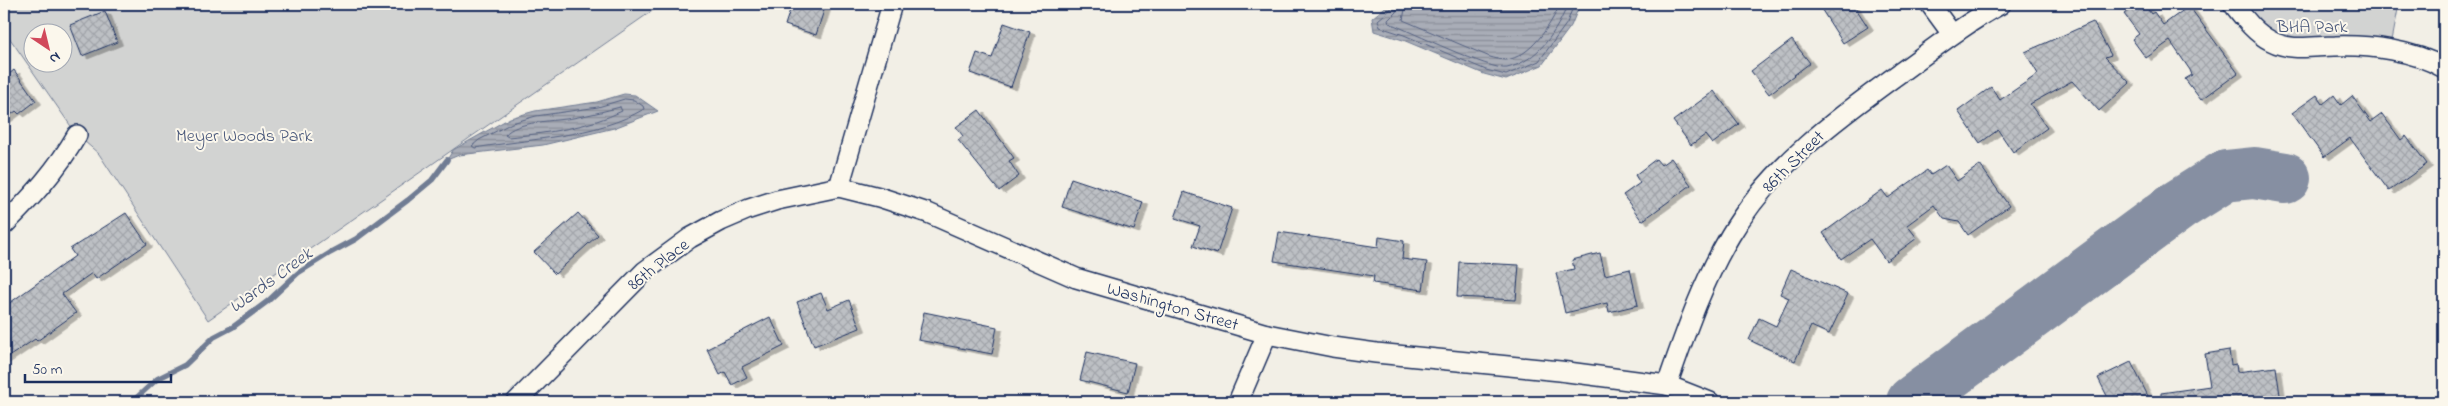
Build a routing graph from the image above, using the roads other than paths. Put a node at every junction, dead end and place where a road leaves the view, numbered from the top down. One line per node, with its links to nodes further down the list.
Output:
1 (892, 4): 8 (street)
2 (1930, 4): 5 (street)
3 (2001, 4): 5 (street, 86th Street)
4 (2233, 4): 6 (street)
5 (1952, 34): 11 (street, 86th Street)
6 (2444, 68)
7 (78, 135): 9 (street)
8 (839, 187): 10 (street, Washington Street); 12 (street, 86th Place)
9 (4, 225)
10 (1267, 334): 11 (street, Washington Street); 13 (street)
11 (1667, 385): 14 (street, Washington Street)
12 (516, 402)
13 (1238, 402)
14 (1710, 402)

